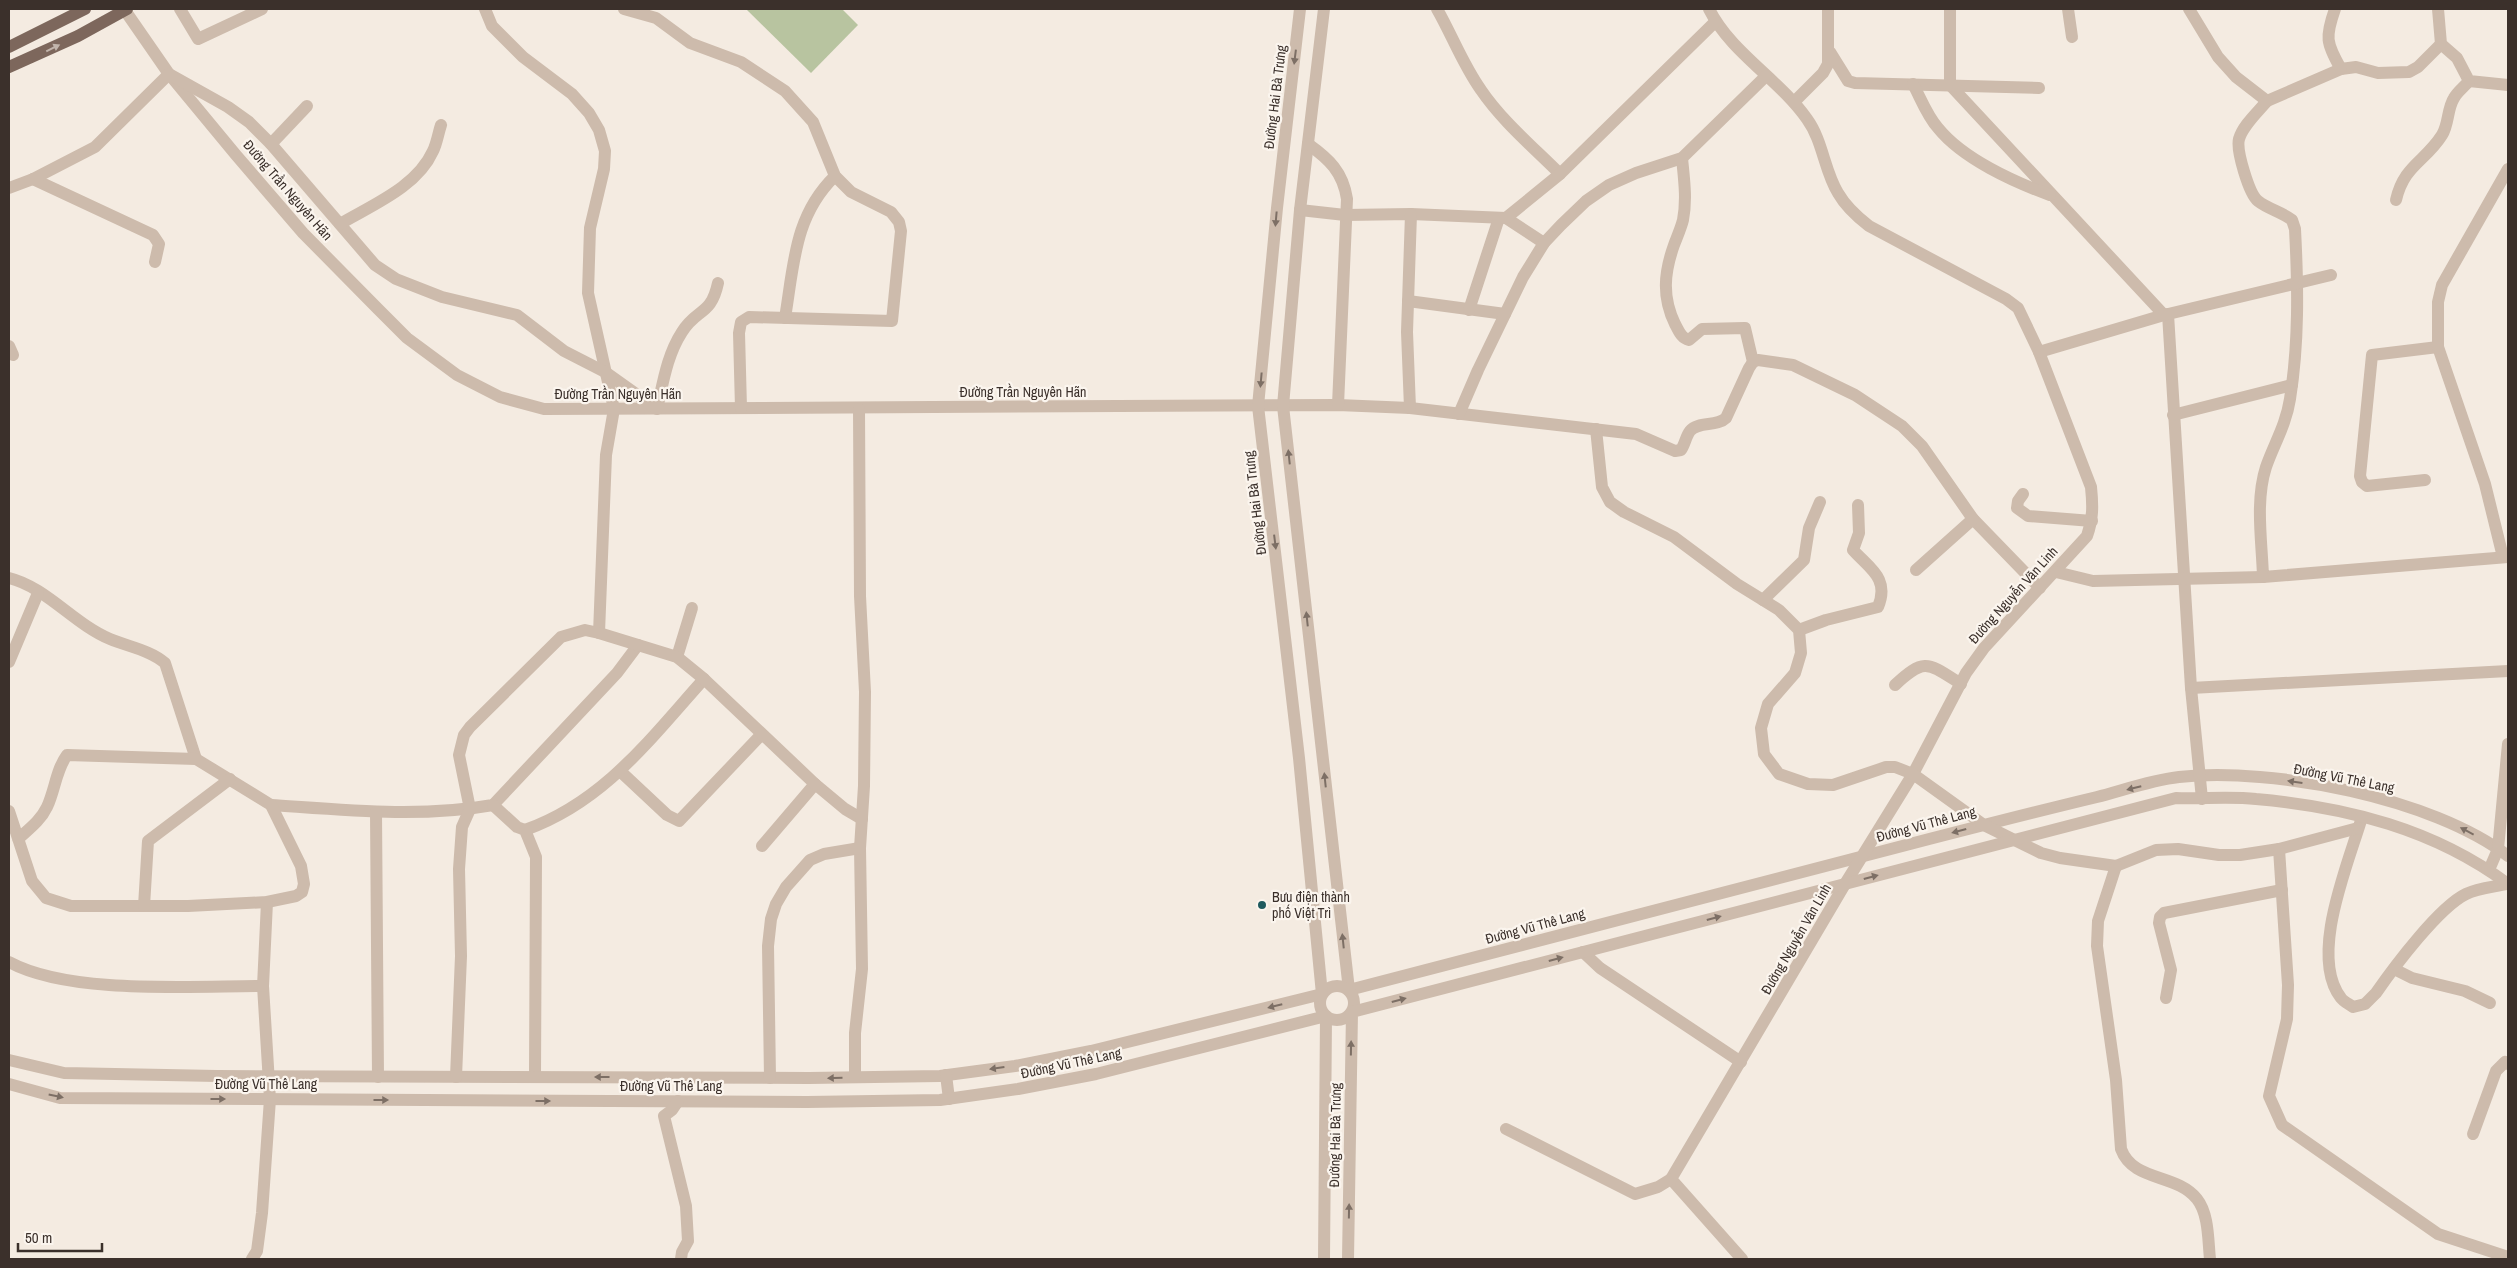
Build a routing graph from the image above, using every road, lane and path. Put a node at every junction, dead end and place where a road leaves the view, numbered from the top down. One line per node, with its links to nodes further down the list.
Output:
1 (85, 9): 20 (main road)
2 (125, 9): 22 (main road, one-way to 2); 24 (street, Đường Trần Nguyên Hãn)
3 (180, 9): 4 (street)
4 (262, 9)
5 (485, 9): 63 (street)
6 (624, 9): 40 (street)
7 (1300, 9): 66 (street, Đường Hai Bà Trưng, one-way to 66)
8 (1324, 9): 36 (street)
9 (1437, 9): 39 (street)
10 (1709, 9): 17 (street, Đường Nguyễn Văn Linh)
11 (1828, 9): 21 (street)
12 (1950, 9): 28 (street)
13 (2068, 9): 18 (street)
14 (2189, 9): 31 (street)
15 (2335, 9): 23 (street)
16 (2438, 9): 19 (street)
17 (1715, 22): 25 (street, Đường Nguyễn Văn Linh); 39 (street)
18 (2072, 36)
19 (2441, 44): 23 (street); 26 (street)
20 (9, 47)
21 (1830, 52): 27 (street); 32 (street)
22 (9, 67)
23 (2341, 69): 31 (street)
24 (170, 74): 35 (street); 41 (street); 71 (street, Đường Trần Nguyên Hãn)
25 (1766, 76): 32 (street, Đường Nguyễn Văn Linh); 37 (street)
26 (2469, 81): 29 (street); 44 (street)
27 (1913, 84): 28 (street); 43 (street)
28 (1950, 85): 30 (street); 43 (street)
29 (2508, 85)
30 (2039, 88)
31 (2267, 101): 54 (street)
32 (1794, 102): 61 (street, Đường Nguyễn Văn Linh)
33 (307, 106): 35 (street)
34 (441, 125): 49 (street)
35 (271, 144): 49 (street)
36 (1308, 144): 45 (street); 47 (street)
37 (1682, 158): 50 (street); 62 (street)
38 (2508, 169): 60 (street)
39 (1560, 174): 48 (street)
40 (835, 176): 59 (street); 59 (street)
41 (33, 179): 42 (street); 51 (street)
42 (9, 188)
43 (2053, 196): 58 (street)
44 (2396, 200)
45 (1300, 210): 47 (street); 67 (street)
46 (1411, 214): 47 (street); 48 (street); 55 (street)
47 (1345, 215): 65 (street)
48 (1503, 218): 50 (street); 56 (street)
49 (340, 224): 63 (street)
50 (1544, 243): 57 (street)
51 (155, 262)
52 (2331, 275): 54 (street)
53 (718, 283): 72 (street)
54 (2298, 284): 58 (street); 64 (street)
55 (1408, 301): 56 (street); 70 (street)
56 (1469, 310): 57 (street)
57 (1505, 314): 73 (street)
58 (2166, 315): 61 (street); 74 (street)
59 (785, 318): 68 (street)
60 (2438, 347): 76 (street); 82 (street)
61 (2039, 352): 81 (street, Đường Nguyễn Văn Linh)
62 (1753, 362): 75 (street, Đường Trần Nguyên Hãn); 80 (street)
63 (605, 372): 71 (street); 72 (street)
64 (2292, 386): 74 (street); 85 (street)
65 (1338, 405): 67 (street, Đường Trần Nguyên Hãn); 70 (street, Đường Trần Nguyên Hãn)
66 (1258, 406): 67 (street, Đường Trần Nguyên Hãn); 69 (street, Đường Trần Nguyên Hãn); 139 (street, Đường Hai Bà Trưng, one-way to 139)
67 (1283, 406): 138 (street, one-way to 67)
68 (741, 408): 69 (street, Đường Trần Nguyên Hãn); 72 (street, Đường Trần Nguyên Hãn)
69 (859, 408): 116 (street)
70 (1410, 408): 73 (street, Đường Trần Nguyên Hãn)
71 (614, 409): 72 (street, Đường Trần Nguyên Hãn); 93 (street)
72 (657, 409)
73 (1459, 414): 75 (street, Đường Trần Nguyên Hãn)
74 (2173, 415): 87 (street)
75 (1596, 429): 90 (street)
76 (2425, 480)
77 (2023, 494): 81 (street)
78 (1820, 502): 90 (street)
79 (1858, 505): 92 (street)
80 (1973, 519): 83 (street); 88 (street)
81 (2092, 521): 84 (street, Đường Nguyễn Văn Linh)
82 (2506, 557): 85 (street)
83 (1916, 570)
84 (2056, 572): 87 (street); 88 (street, Đường Nguyễn Văn Linh)
85 (2263, 577): 87 (street)
86 (9, 578): 89 (street)
87 (2184, 579): 101 (street)
88 (2040, 588): 99 (street, Đường Nguyễn Văn Linh)
89 (38, 593): 96 (street); 104 (street)
90 (1763, 600): 92 (street)
91 (692, 608): 95 (street)
92 (1800, 630): 106 (street)
93 (599, 633): 94 (street); 113 (street)
94 (638, 645): 95 (street); 112 (street)
95 (677, 657): 98 (street)
96 (9, 662)
97 (2508, 671): 101 (street)
98 (704, 678): 102 (street); 105 (street)
99 (1960, 684): 100 (street); 106 (street, Đường Nguyễn Văn Linh)
100 (1895, 685)
101 (2191, 688): 107 (street)
102 (761, 735): 105 (street); 109 (street)
103 (2508, 744): 125 (street)
104 (196, 759): 108 (street); 120 (street)
105 (620, 771): 119 (street)
106 (1913, 774): 118 (street); 126 (street, Đường Nguyễn Văn Linh)
107 (2201, 776): 110 (street); 118 (street, Đường Vũ Thê Lang, one-way to 118); 125 (street, Đường Vũ Thê Lang, one-way to 107)
108 (230, 779): 111 (street); 133 (street)
109 (815, 784): 116 (street); 122 (street)
110 (2202, 798): 117 (street); 121 (street)
111 (271, 805): 115 (street); 132 (street)
112 (493, 806): 113 (street); 119 (street)
113 (470, 809): 115 (street); 150 (street)
114 (9, 811): 120 (street)
115 (376, 812): 149 (street)
116 (862, 819): 123 (street)
117 (2360, 823): 124 (street); 128 (street); 136 (street)
118 (1984, 825): 121 (street); 126 (street, Đường Vũ Thê Lang, one-way to 126)
119 (525, 830): 151 (street)
120 (18, 839): 133 (street)
121 (2014, 840): 127 (street); 129 (street, one-way to 121)
122 (762, 846)
123 (860, 848): 152 (street); 153 (street)
124 (2279, 850): 127 (street); 131 (street)
125 (2503, 852): 128 (street)
126 (1861, 857): 129 (street, Đường Nguyễn Văn Linh); 138 (street, Đường Vũ Thê Lang)
127 (2116, 866): 167 (street)
128 (2490, 870): 130 (street)
129 (1845, 884): 134 (street, one-way to 129); 145 (street, Đường Nguyễn Văn Linh)
130 (2508, 884): 136 (street)
131 (2282, 890): 140 (street); 161 (street)
132 (267, 902): 133 (street); 137 (street)
133 (144, 906)
134 (1584, 952): 142 (street, one-way to 134); 145 (street)
135 (9, 962): 137 (street)
136 (2394, 969): 141 (street)
137 (263, 986): 148 (street)
138 (1348, 990): 139 (street); 142 (street)
139 (1322, 994): 143 (street); 147 (street, Đường Vũ Thê Lang, one-way to 147)
140 (2166, 998)
141 (2490, 1003)
142 (1352, 1012): 143 (street); 165 (street, Đường Hai Bà Trưng, one-way to 142)
143 (1326, 1016): 156 (street, Đường Vũ Thê Lang); 164 (street, Đường Hai Bà Trưng)
144 (9, 1060): 148 (street, Đường Vũ Thê Lang)
145 (1741, 1062): 160 (street, Đường Nguyễn Văn Linh)
146 (2508, 1064): 159 (street)
147 (946, 1075): 152 (street, Đường Vũ Thê Lang); 156 (street)
148 (268, 1076): 149 (street, Đường Vũ Thê Lang); 155 (street)
149 (378, 1077): 150 (street, Đường Vũ Thê Lang)
150 (456, 1077): 151 (street, Đường Vũ Thê Lang)
151 (535, 1077): 153 (street, Đường Vũ Thê Lang, one-way to 151)
152 (855, 1077): 153 (street, Đường Vũ Thê Lang, one-way to 153)
153 (770, 1078)
154 (9, 1084): 155 (street, Đường Vũ Thê Lang, one-way to 155)
155 (270, 1099): 157 (street, Đường Vũ Thê Lang, one-way to 157); 162 (street)
156 (949, 1099): 157 (street, Đường Vũ Thê Lang)
157 (678, 1101): 163 (street)
158 (1506, 1129): 160 (street)
159 (2474, 1134)
160 (1671, 1179): 166 (street)
161 (2508, 1257)
162 (252, 1259)
163 (681, 1259)
164 (1324, 1259)
165 (1348, 1259)
166 (1742, 1259)
167 (2210, 1259)

